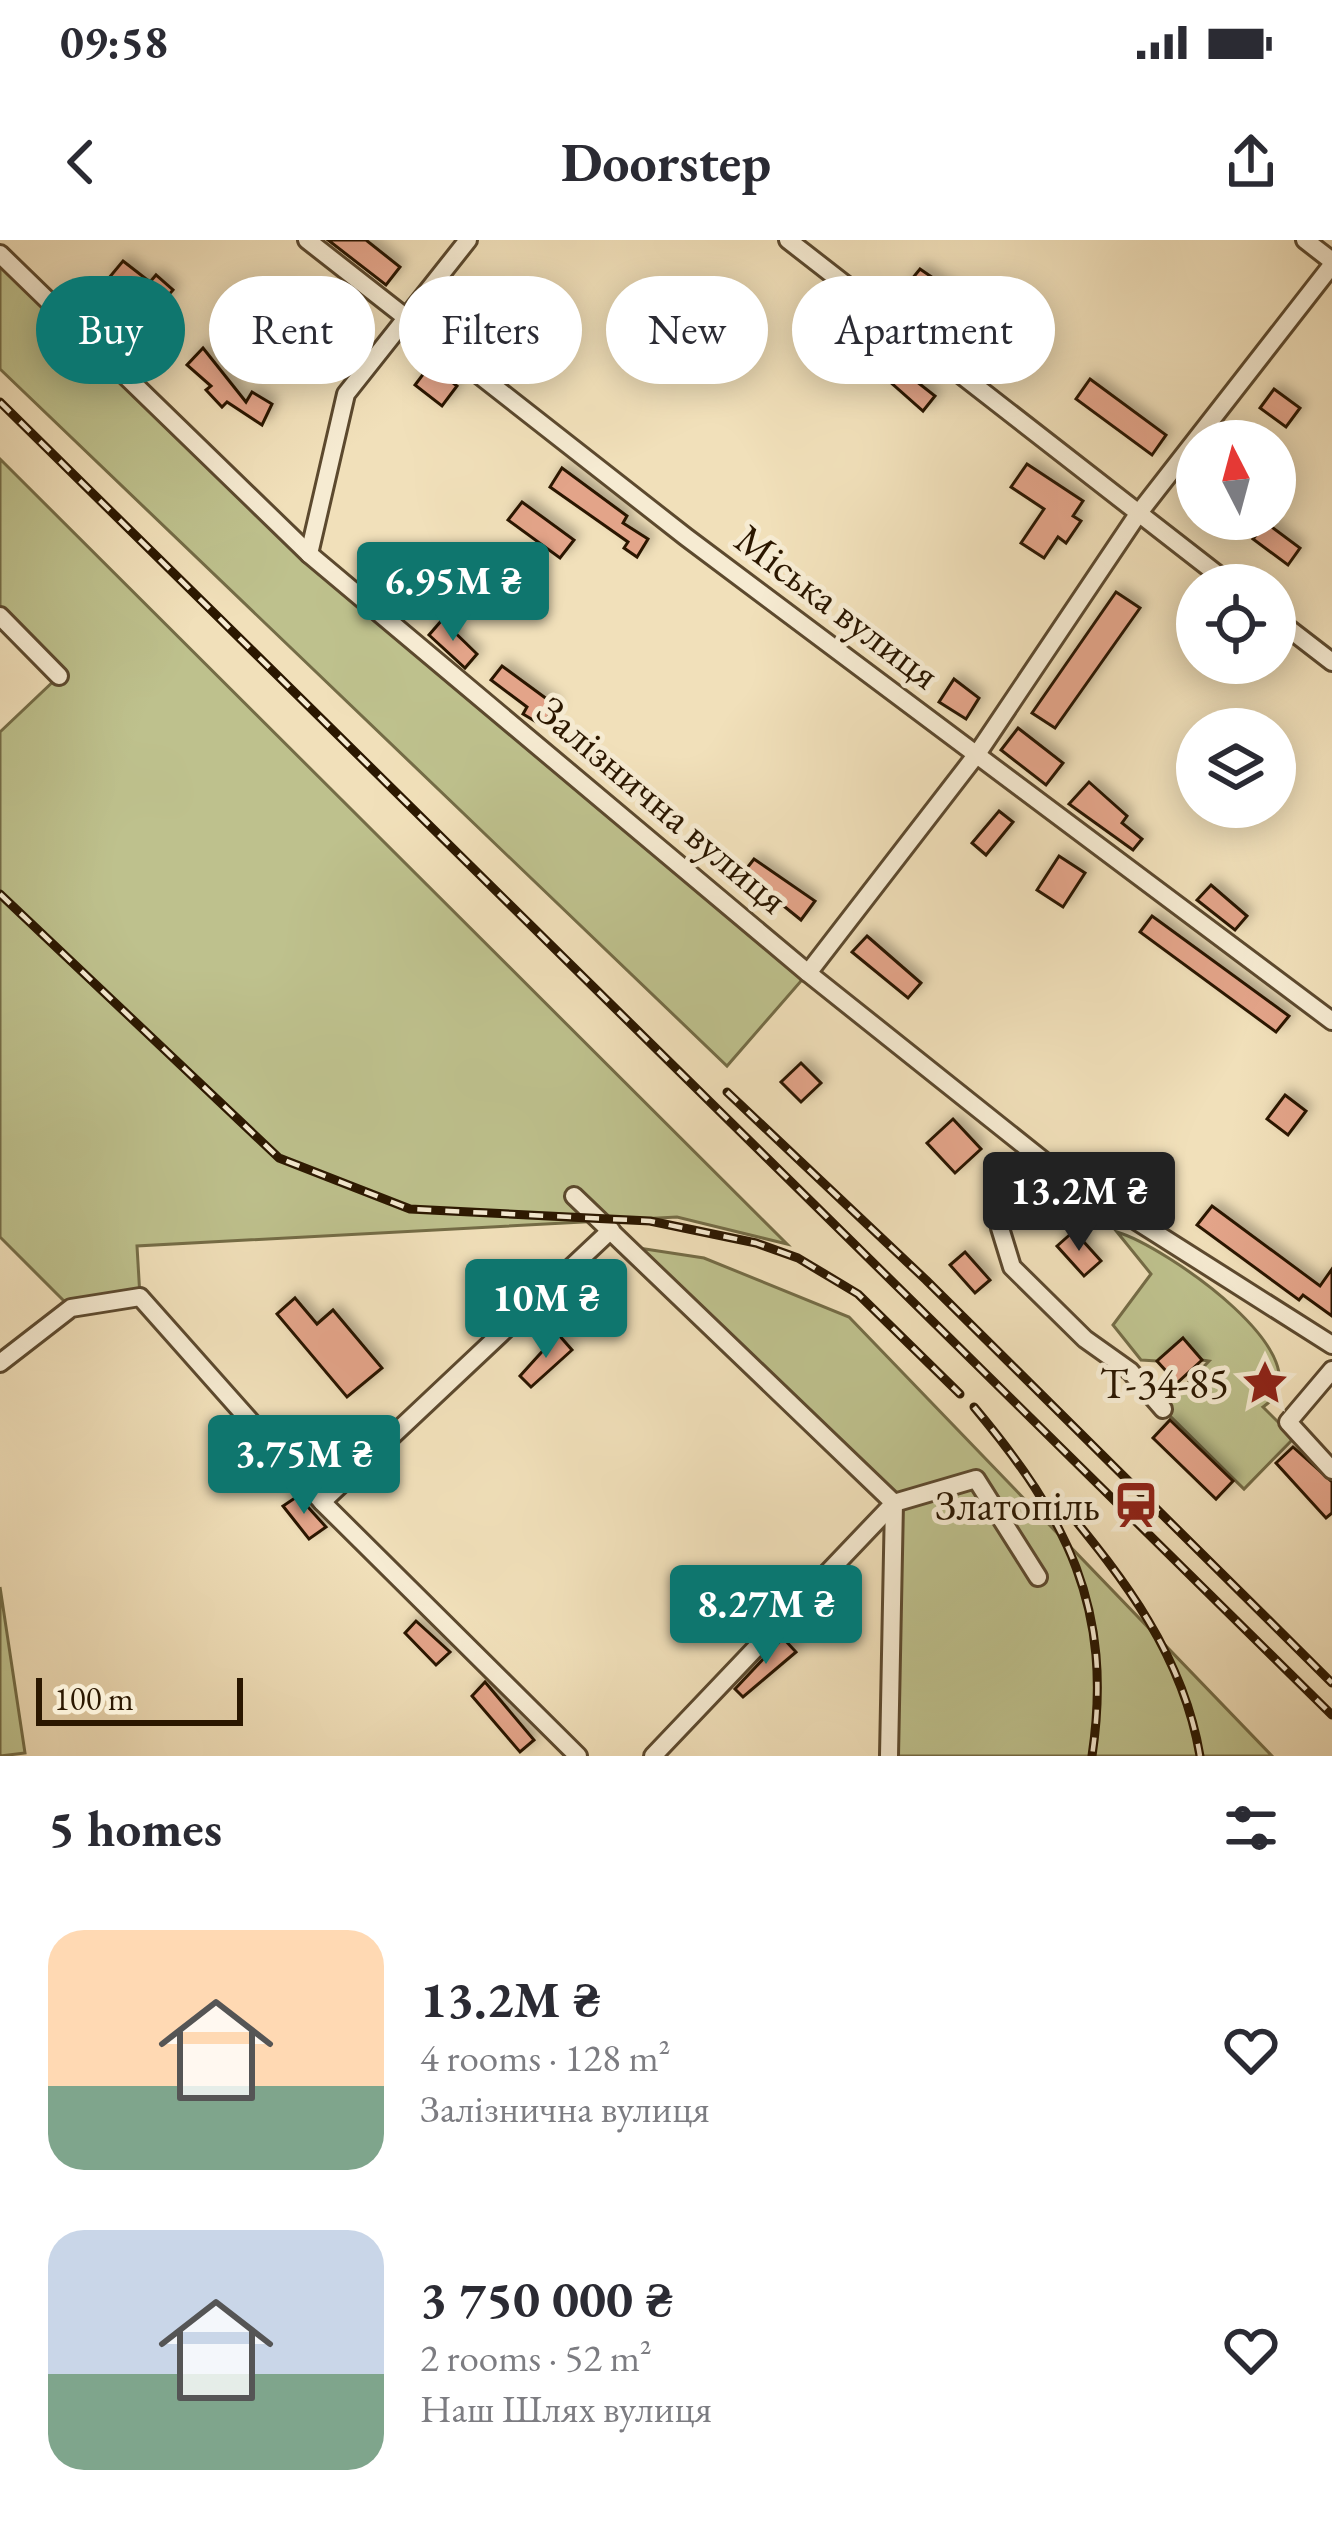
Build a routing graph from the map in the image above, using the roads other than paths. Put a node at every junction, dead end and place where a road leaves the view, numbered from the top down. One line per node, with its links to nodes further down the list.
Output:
1 (307, 240): 8 (street, Міська вулиця)
2 (468, 240): 7 (street)
3 (788, 240): 11 (street)
4 (1305, 240): 6 (street)
5 (0, 254): 12 (street, Залізнична вулиця)
6 (1332, 263): 11 (street)
7 (438, 276)
8 (399, 310)
9 (399, 323): 12 (street)
10 (492, 384): 18 (street, Міська вулиця)
11 (1138, 514): 13 (street); 18 (street)
12 (309, 554): 19 (street, Залізнична вулиця)
13 (1203, 564)
14 (0, 616): 17 (street)
15 (1296, 635): 16 (street)
16 (1332, 662)
17 (59, 676)
18 (977, 754): 19 (street); 20 (street, Міська вулиця)
19 (808, 973): 21 (street, Залізнична вулиця)
20 (1332, 1021)
21 (1048, 1164): 24 (street, Залізнична вулиця); 27 (street)
22 (574, 1196): 23 (street)
23 (611, 1230): 29 (street); 30 (street)
24 (1332, 1345)
25 (0, 1363): 29 (street)
26 (1332, 1370): 28 (street)
27 (1162, 1409)
28 (1332, 1470)
29 (322, 1502): 32 (street)
30 (894, 1502): 31 (street); 33 (street); 34 (street)
31 (1038, 1576)
32 (578, 1756)
33 (653, 1756)
34 (889, 1756)

